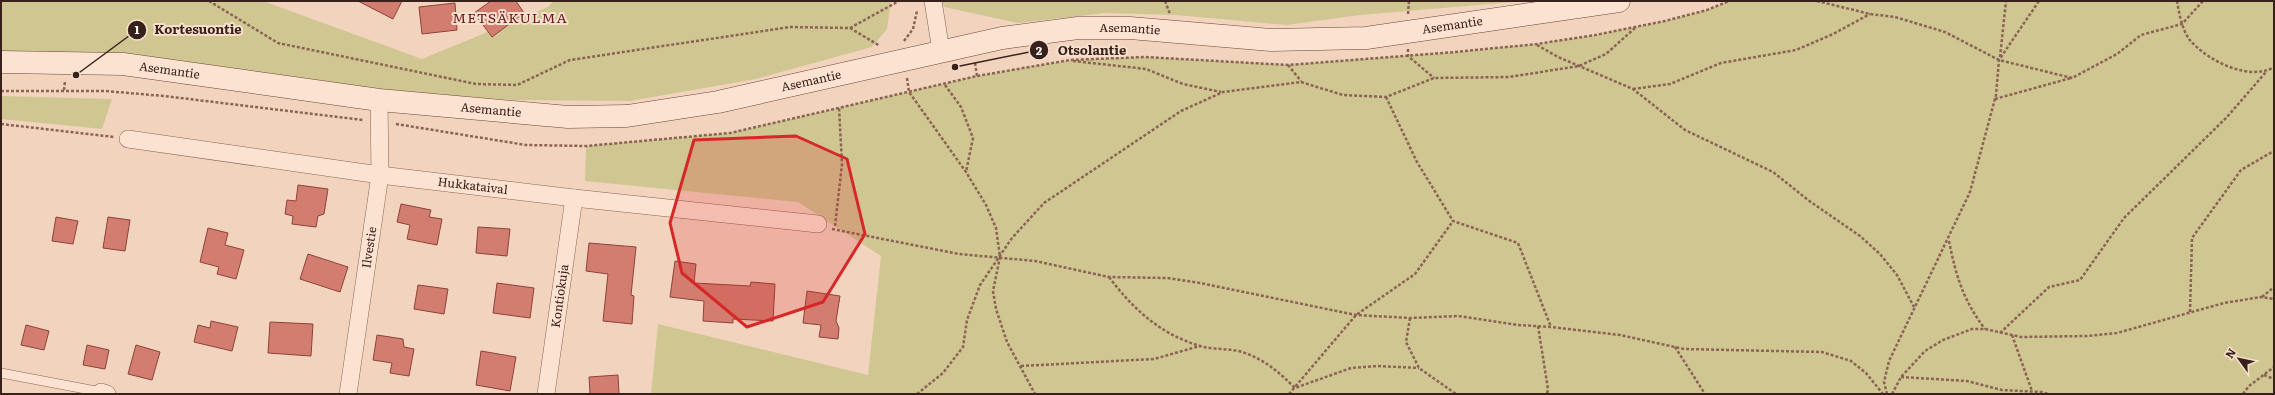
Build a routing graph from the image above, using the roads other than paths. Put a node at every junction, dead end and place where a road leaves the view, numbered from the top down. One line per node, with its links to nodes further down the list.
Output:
1 (932, 1): 3 (street)
2 (1620, 1): 3 (main road, Asemantie)
3 (941, 51): 5 (main road, Asemantie)
4 (1, 62): 5 (main road, Asemantie)
5 (378, 100): 7 (street, Ilvestie)
6 (128, 138): 7 (street, Hukkataival)
7 (380, 175): 8 (street, Hukkataival); 12 (street, Ilvestie)
8 (574, 198): 9 (street, Hukkataival); 13 (street, Kontiokuja)
9 (818, 224)
10 (1, 373): 11 (lane)
11 (104, 393)
12 (348, 394)
13 (546, 394)

